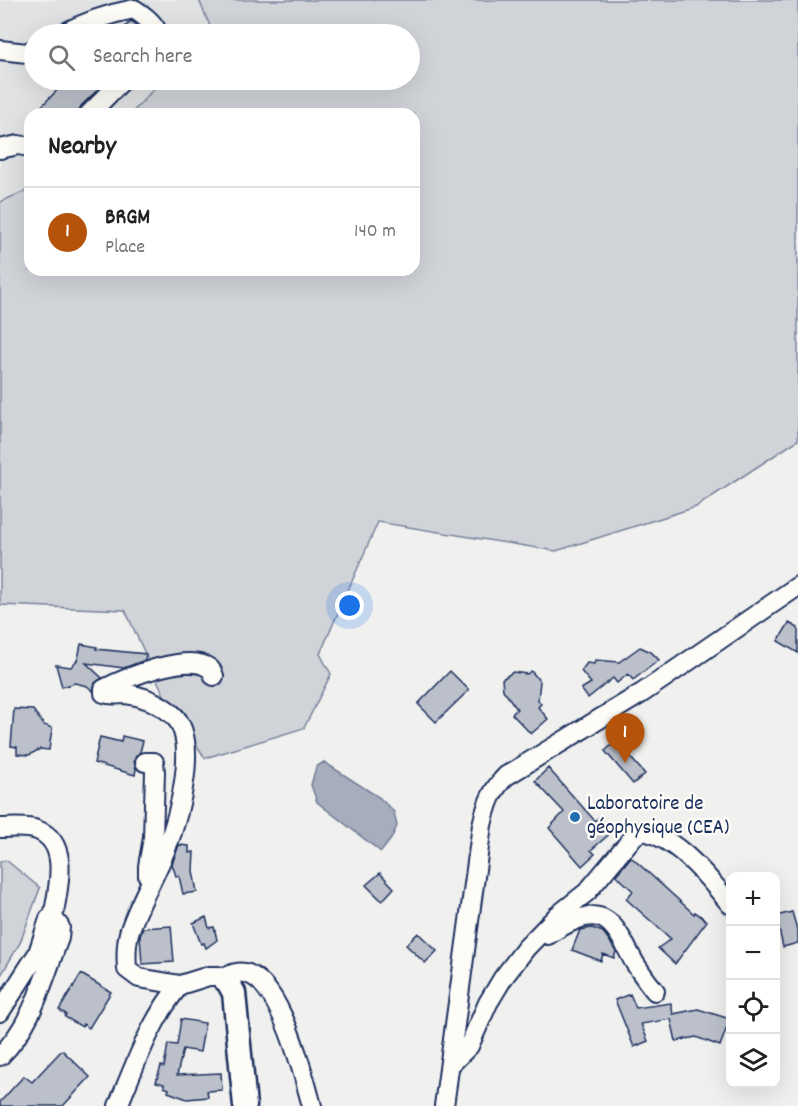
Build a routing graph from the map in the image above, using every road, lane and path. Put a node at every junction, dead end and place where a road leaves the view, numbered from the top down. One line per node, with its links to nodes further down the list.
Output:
1 (84, 24): 2 (street)
2 (151, 24)
3 (0, 50): 4 (street)
4 (24, 53)
5 (113, 90): 6 (street)
6 (95, 108)
7 (24, 146): 8 (street)
8 (0, 149)
9 (798, 586): 22 (street)
10 (214, 676): 13 (street)
11 (145, 762): 13 (street)
12 (0, 828): 15 (street)
13 (148, 890): 18 (street)
14 (726, 899): 16 (street)
15 (53, 918): 20 (street); 21 (street)
16 (526, 948): 19 (street); 22 (street)
17 (224, 979): 18 (street); 26 (main road); 27 (street)
18 (180, 985): 23 (street)
19 (655, 991)
20 (0, 1012)
21 (0, 1056)
22 (450, 1065): 28 (street)
23 (128, 1082): 24 (street); 25 (street)
24 (110, 1106)
25 (118, 1106)
26 (245, 1106)
27 (312, 1106)
28 (444, 1106)

